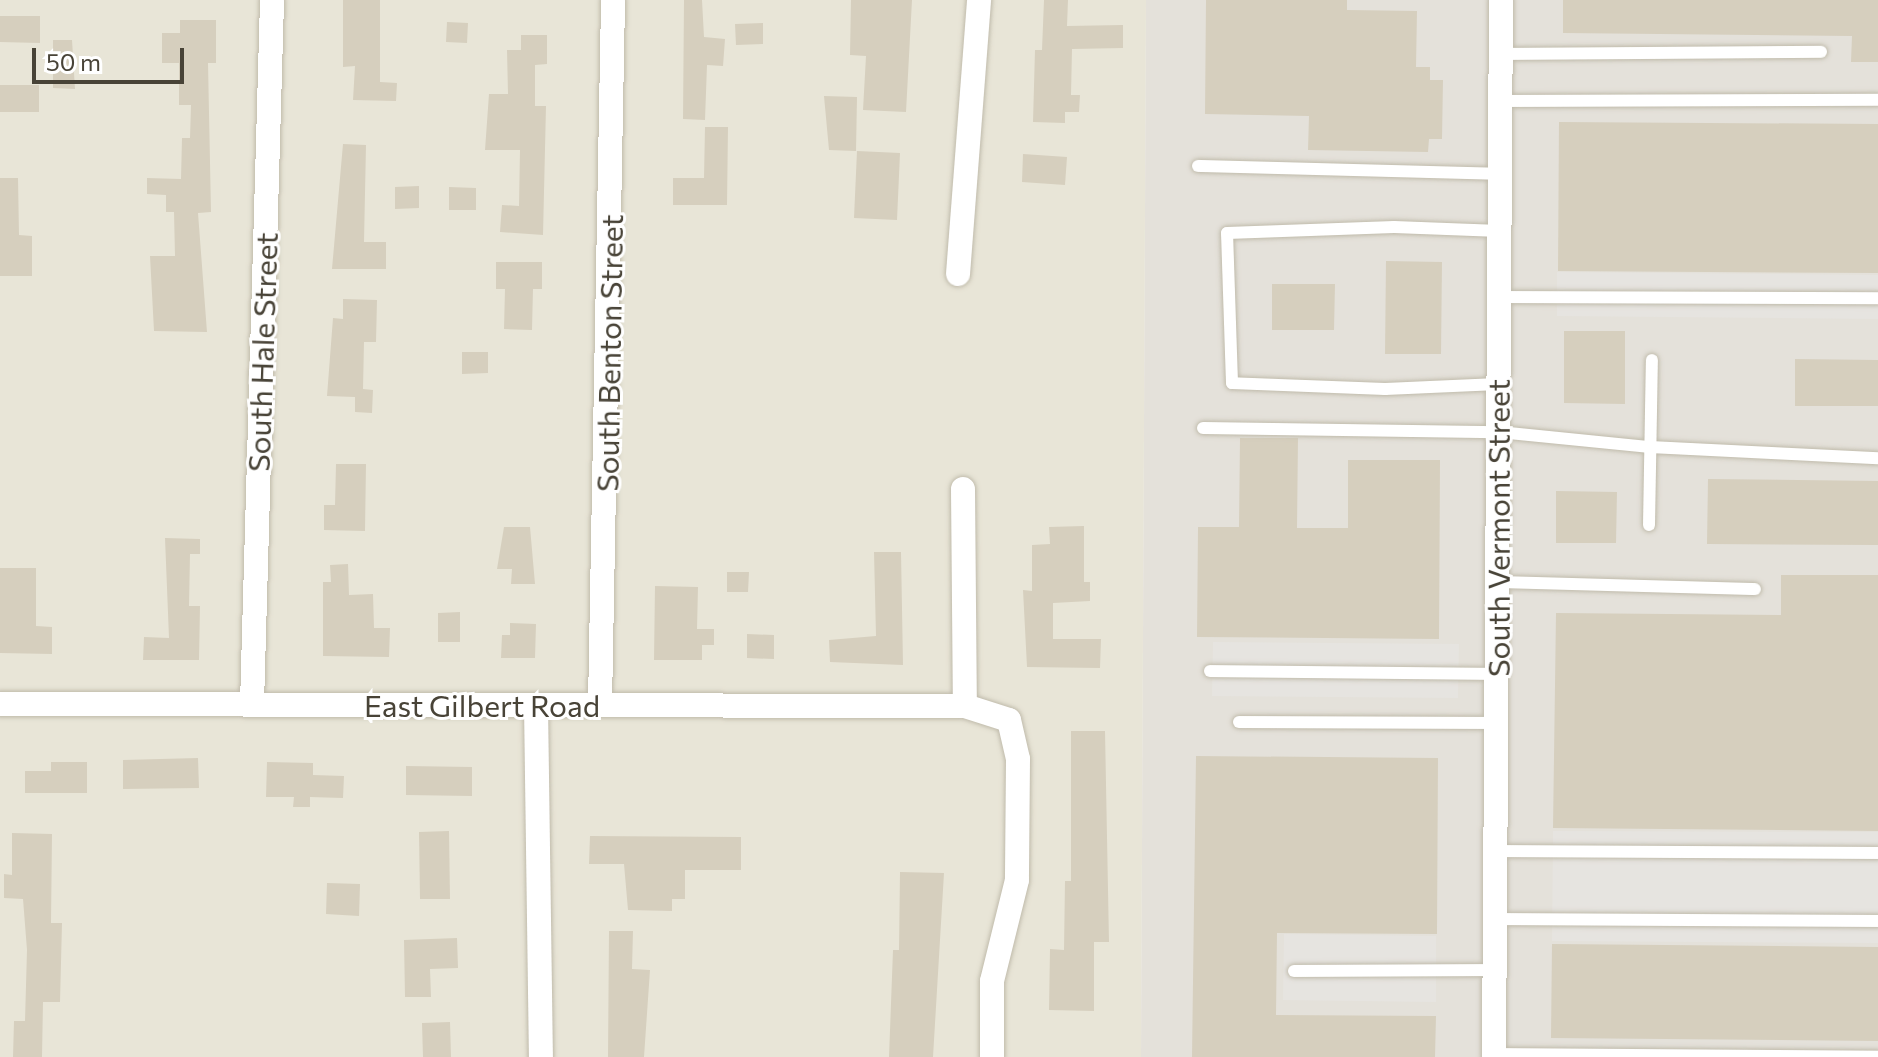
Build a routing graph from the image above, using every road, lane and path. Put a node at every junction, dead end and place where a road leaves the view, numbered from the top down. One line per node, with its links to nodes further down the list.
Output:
1 (272, 0): 28 (street, South Hale Street)
2 (613, 0): 30 (street, South Benton Street)
3 (979, 0): 12 (street)
4 (1501, 0): 6 (street, South Vermont Street)
5 (1821, 52): 6 (lane)
6 (1501, 54): 8 (street, South Vermont Street)
7 (1878, 100): 8 (lane)
8 (1501, 101): 10 (street, South Vermont Street)
9 (1198, 166): 10 (lane)
10 (1500, 174): 11 (street, South Vermont Street)
11 (1500, 231): 13 (street, South Vermont Street); 16 (lane)
12 (958, 274)
13 (1499, 297): 14 (lane); 16 (street, South Vermont Street)
14 (1878, 298)
15 (1652, 360): 19 (lane)
16 (1498, 384): 18 (street, South Vermont Street)
17 (1203, 428): 18 (lane)
18 (1499, 432): 19 (lane); 23 (street, South Vermont Street)
19 (1650, 447): 20 (lane); 22 (lane)
20 (1878, 458)
21 (963, 489): 31 (street)
22 (1649, 525)
23 (1497, 582): 24 (lane); 26 (street, South Vermont Street)
24 (1755, 589)
25 (1210, 671): 26 (lane)
26 (1496, 674): 33 (street, South Vermont Street)
27 (0, 704): 28 (street, East Gilbert Road)
28 (252, 704): 29 (street, East Gilbert Road)
29 (536, 705): 30 (street, East Gilbert Road); 41 (street)
30 (600, 705): 31 (street, East Gilbert Road)
31 (965, 706): 42 (street, East Gilbert Road)
32 (1239, 722): 33 (lane)
33 (1496, 723): 34 (street, South Vermont Street)
34 (1495, 851): 35 (lane); 36 (street, South Vermont Street)
35 (1878, 853)
36 (1495, 919): 37 (lane); 38 (street, South Vermont Street)
37 (1878, 921)
38 (1495, 970): 39 (lane); 40 (street, South Vermont Street)
39 (1294, 971)
40 (1494, 1056): 43 (lane)
41 (541, 1057)
42 (992, 1057)
43 (1878, 1057)

